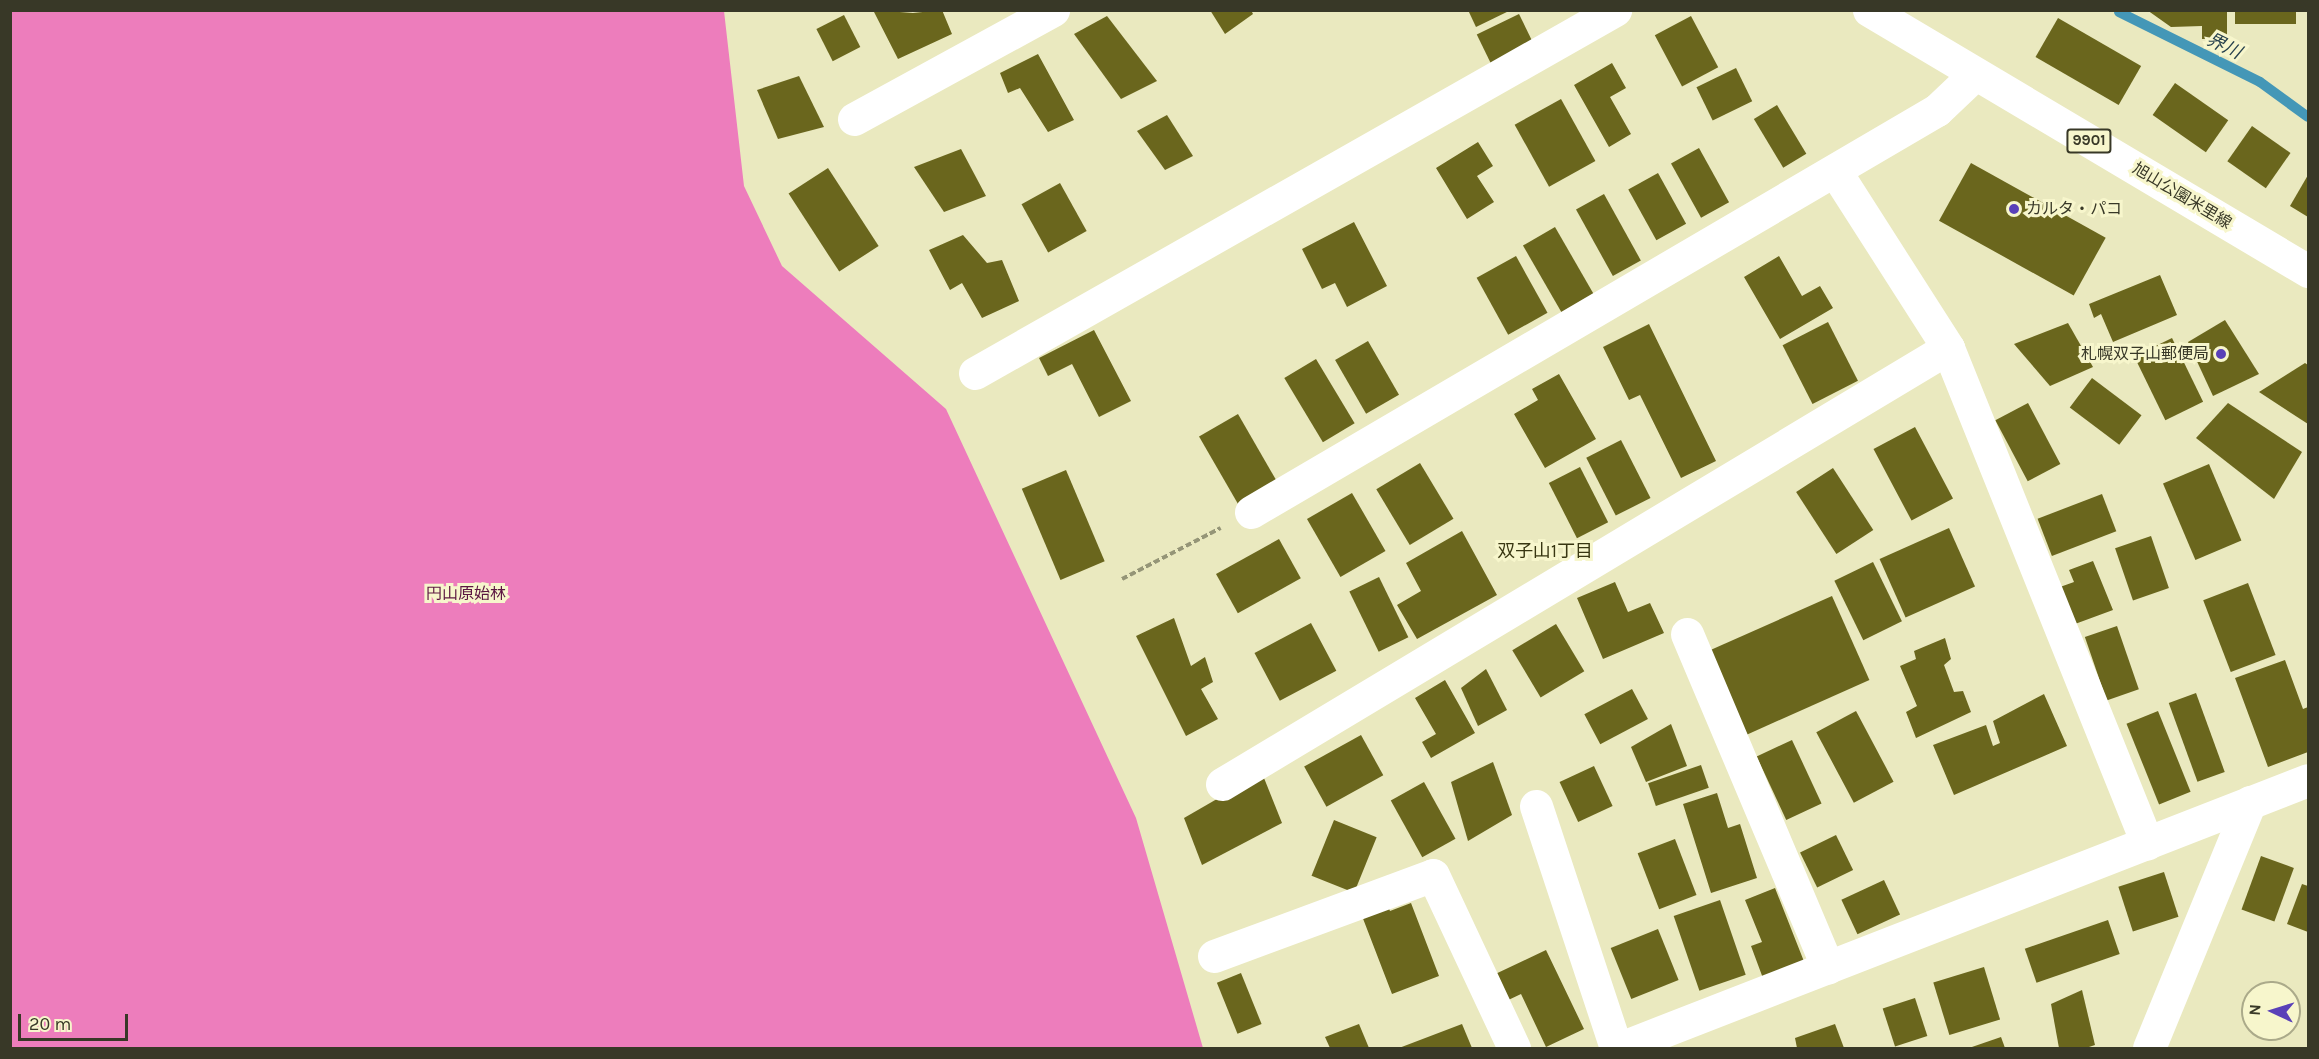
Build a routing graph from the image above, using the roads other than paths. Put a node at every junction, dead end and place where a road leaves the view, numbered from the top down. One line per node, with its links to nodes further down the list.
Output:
1 (1053, 10): 5 (street)
2 (1615, 10): 9 (street)
3 (1869, 10): 4 (street, 旭山公園米里線 / 9901)
4 (1975, 74): 6 (street); 7 (street, 旭山公園米里線 / 9901)
5 (854, 119)
6 (1835, 171): 8 (street); 10 (street)
7 (2308, 271)
8 (1948, 348): 13 (street); 16 (street)
9 (975, 372)
10 (1251, 512)
11 (1688, 634): 18 (street)
12 (2308, 780): 14 (street)
13 (1222, 784)
14 (2250, 802): 16 (street); 21 (street)
15 (1536, 806): 20 (street)
16 (2147, 843): 18 (street)
17 (1214, 956): 19 (street)
18 (1828, 967): 20 (street)
19 (1514, 1048)
20 (1618, 1048)
21 (2149, 1048)

